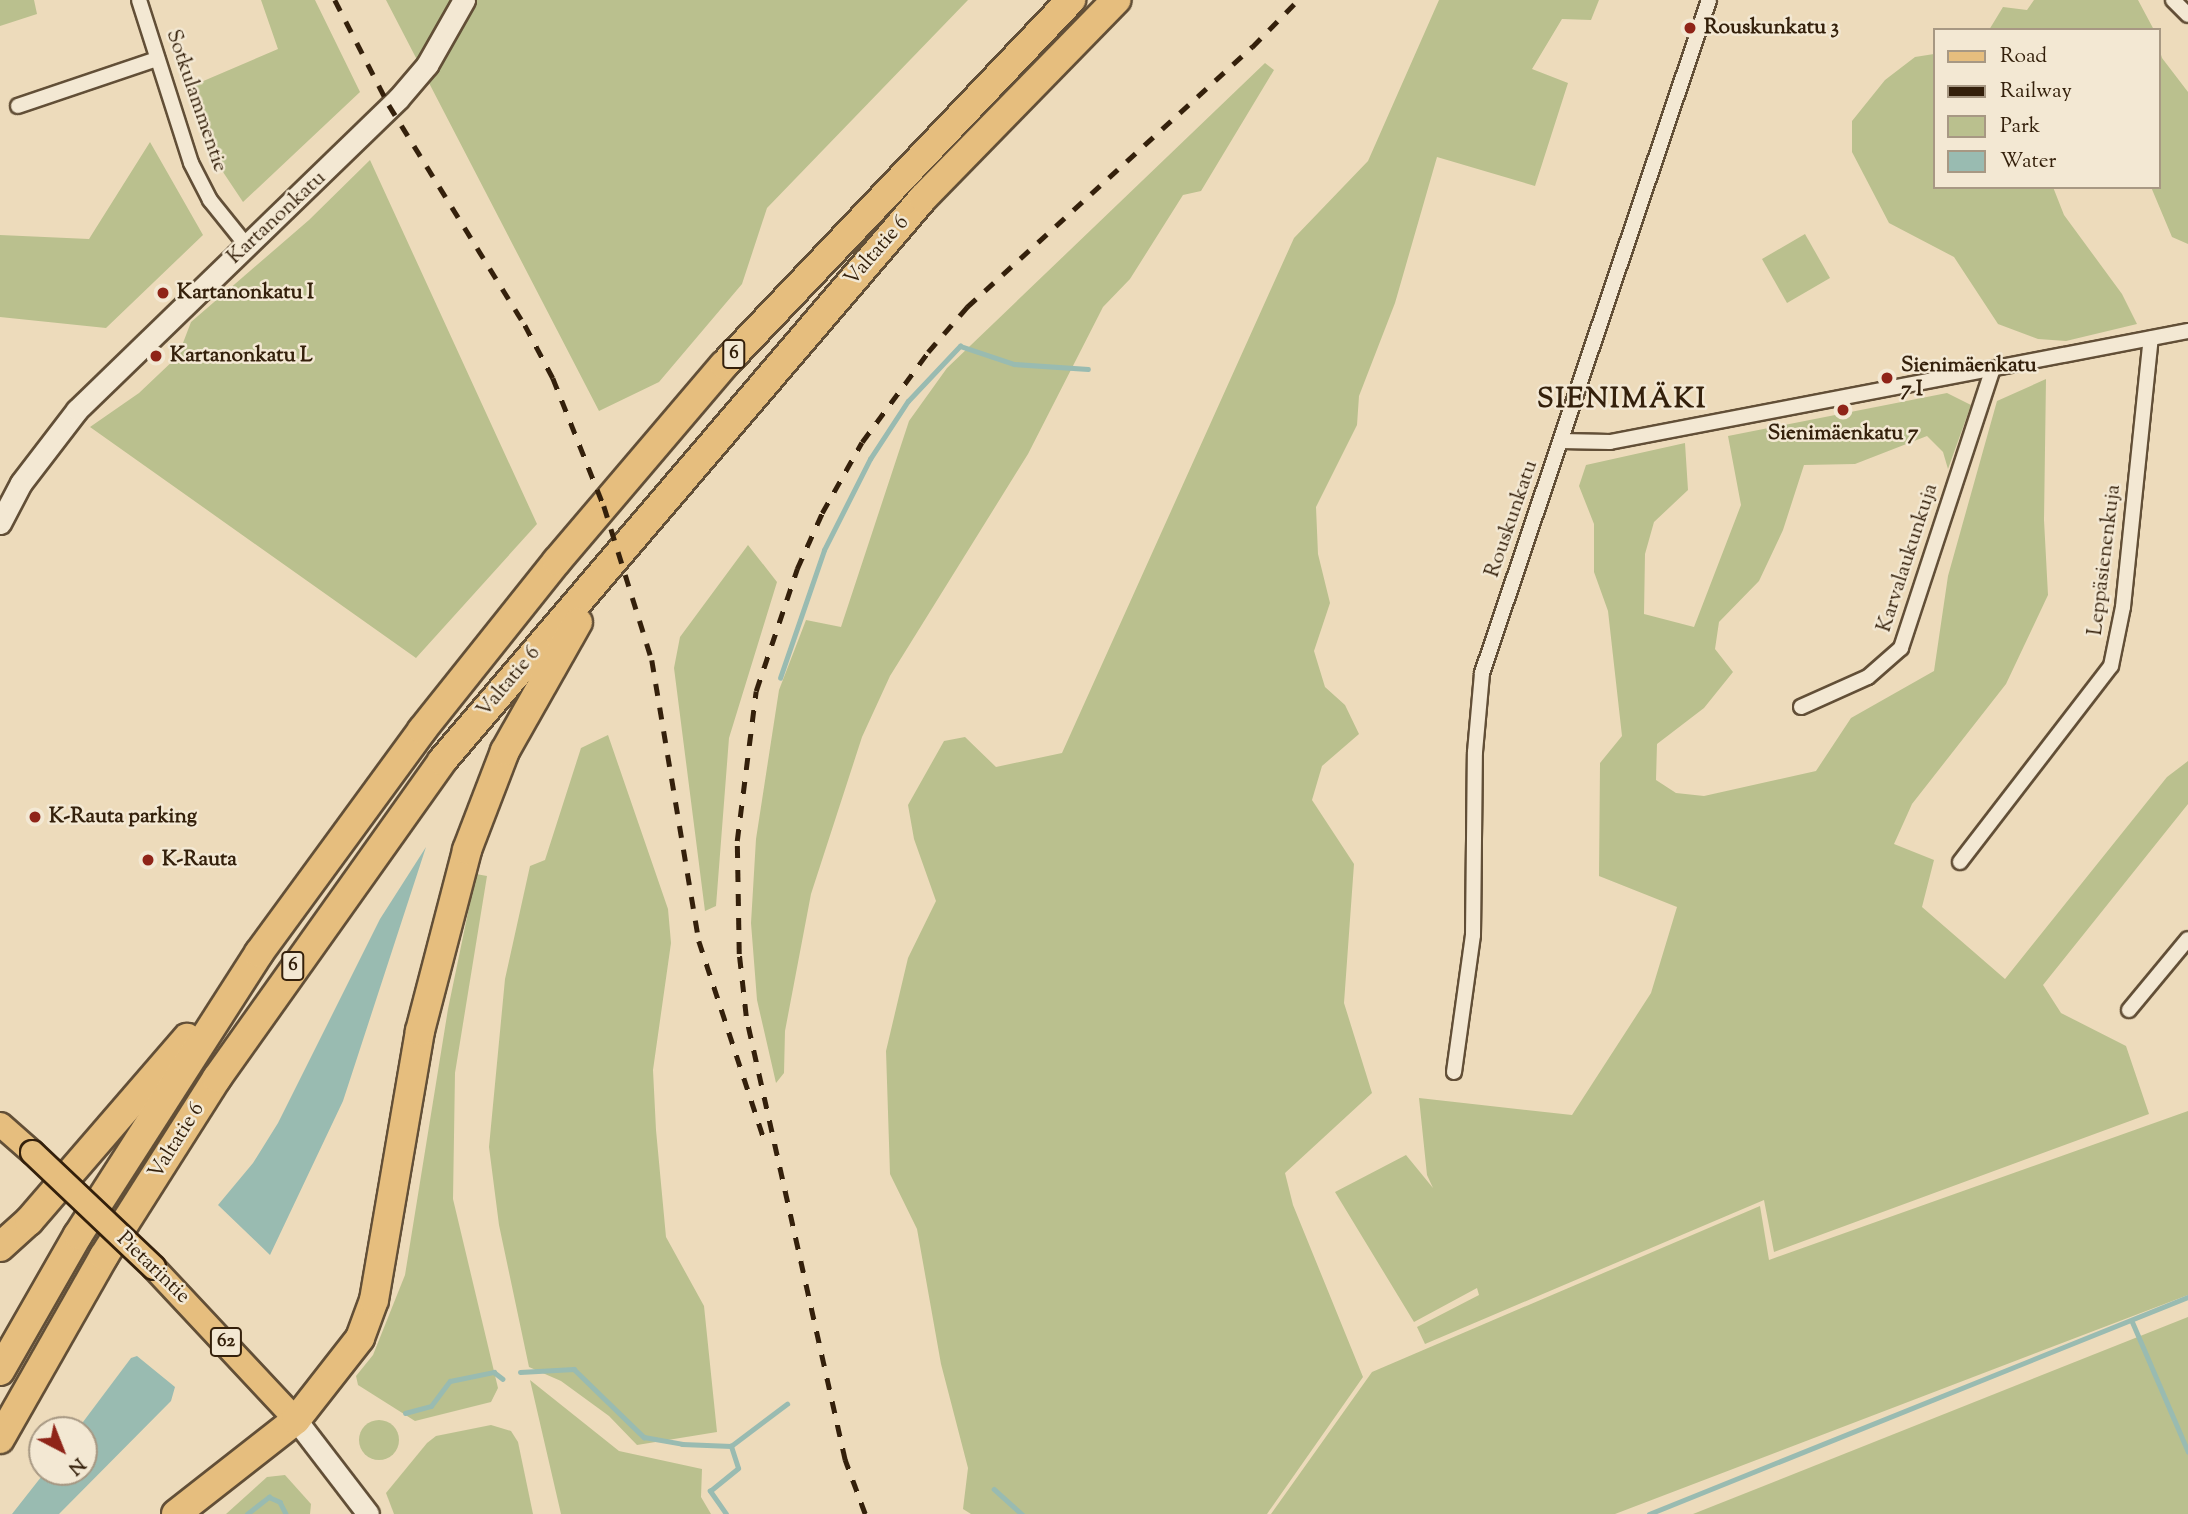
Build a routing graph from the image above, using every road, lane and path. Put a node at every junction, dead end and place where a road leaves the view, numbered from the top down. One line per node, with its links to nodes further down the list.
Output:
1 (139, 0): 8 (street, Sotkulammentie)
2 (464, 0): 10 (main road, Kartanonkatu)
3 (1071, 0): 20 (highway, Valtatie 6 / 6)
4 (1116, 0): 16 (highway, Valtatie 6 / 6)
5 (1709, 0): 14 (street, Rouskunkatu)
6 (2173, 0): 7 (street)
7 (2188, 15)
8 (157, 59): 9 (street); 10 (street, Sotkulammentie)
9 (18, 106)
10 (246, 246): 15 (main road, Kartanonkatu)
11 (2188, 331): 12 (street)
12 (2151, 338): 13 (street); 18 (street, Leppäsienenkuja)
13 (1993, 369): 14 (street); 17 (street, Karvalaukunkuja)
14 (1561, 441): 22 (street, Rouskunkatu)
15 (0, 523)
16 (638, 530): 26 (highway); 27 (highway, Valtatie 6 / 6)
17 (1801, 707)
18 (1960, 862)
19 (2188, 939): 21 (street)
20 (259, 953): 24 (highway); 25 (highway, Valtatie 6 / 6)
21 (2129, 1010)
22 (1454, 1072)
23 (0, 1124): 26 (main road, Pietarintie / 62, bridge)
24 (0, 1247)
25 (0, 1371)
26 (296, 1420): 28 (highway); 29 (main road)
27 (0, 1439)
28 (176, 1514)
29 (368, 1514)

